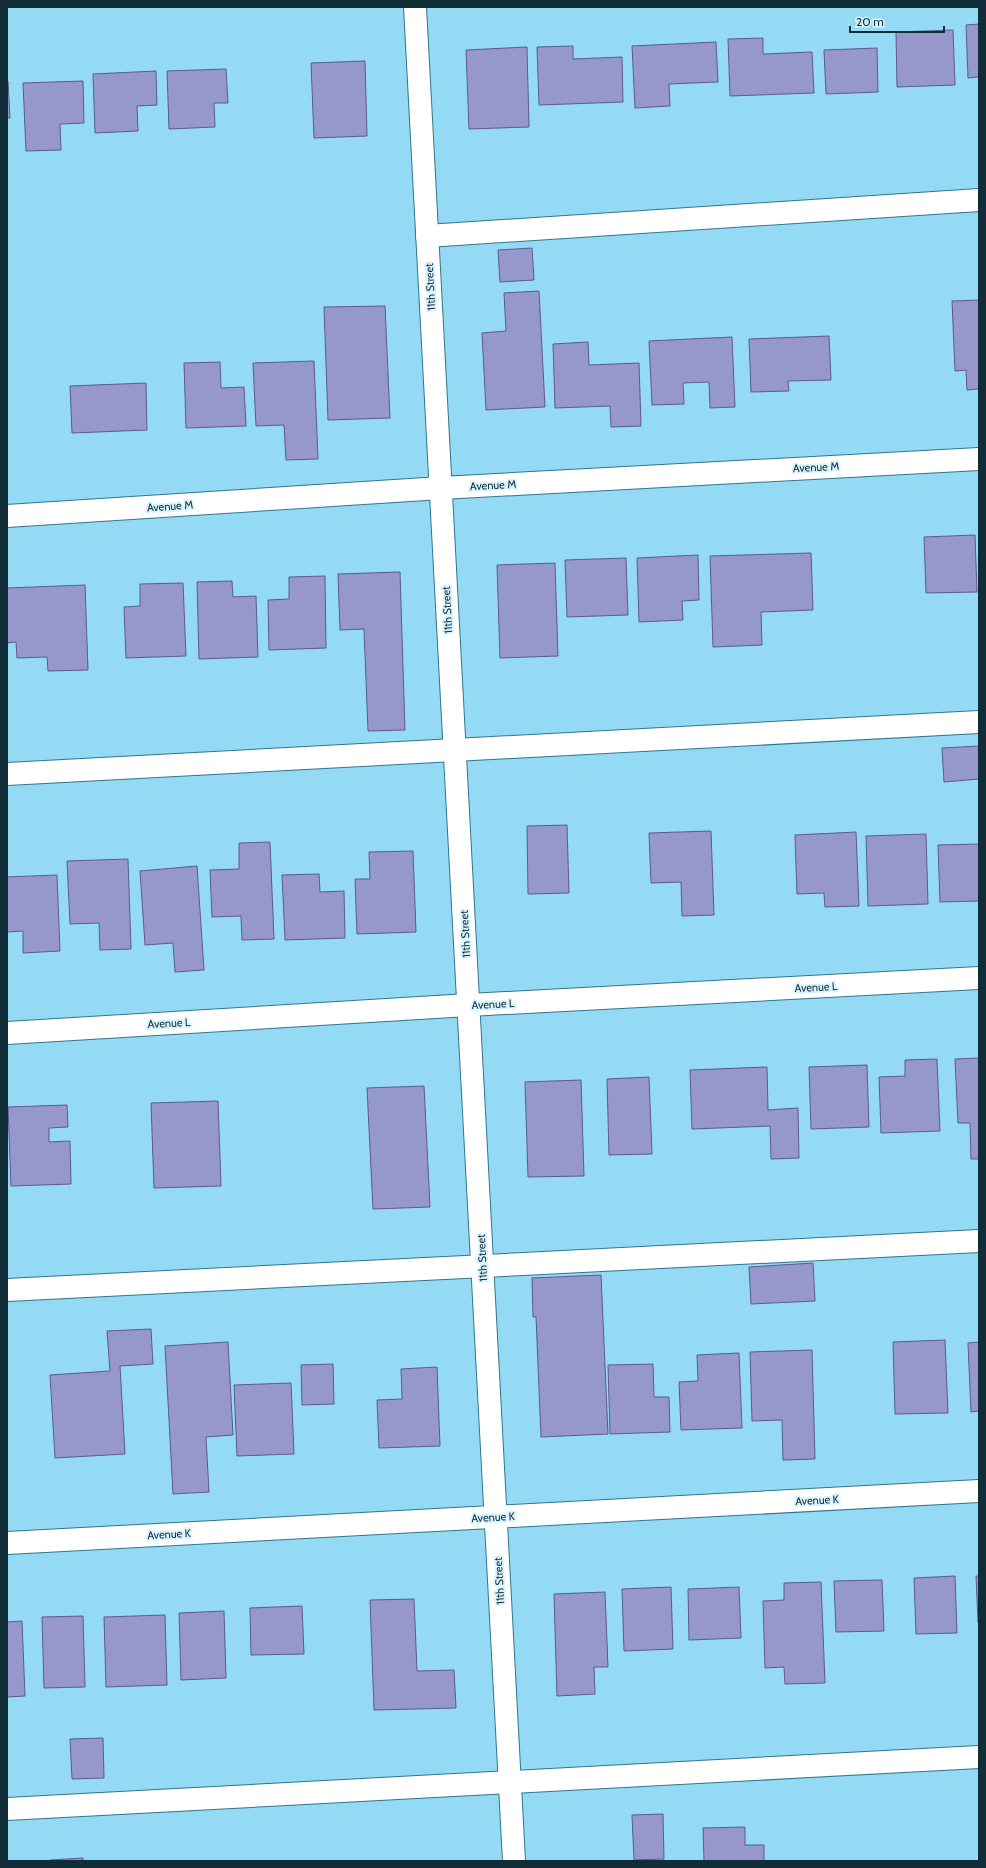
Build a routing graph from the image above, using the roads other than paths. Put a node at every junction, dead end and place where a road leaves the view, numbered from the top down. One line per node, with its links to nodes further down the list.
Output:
1 (415, 7): 3 (street, 11th Street)
2 (979, 200): 3 (street)
3 (427, 236): 5 (street, 11th Street)
4 (979, 458): 5 (street, Avenue M)
5 (441, 488): 6 (street, Avenue M); 8 (street, 11th Street)
6 (7, 516)
7 (979, 722): 8 (street)
8 (455, 750): 9 (street); 11 (street, 11th Street)
9 (7, 774)
10 (979, 978): 11 (street, Avenue L)
11 (469, 1005): 12 (street, Avenue L); 14 (street, 11th Street)
12 (7, 1033)
13 (979, 1241): 14 (street)
14 (482, 1266): 15 (street); 17 (street, 11th Street)
15 (7, 1290)
16 (979, 1491): 17 (street, Avenue K)
17 (496, 1517): 18 (street, Avenue K); 20 (street, 11th Street)
18 (7, 1543)
19 (979, 1757): 20 (street)
20 (510, 1782): 21 (street); 22 (street, 11th Street)
21 (7, 1809)
22 (514, 1861)

